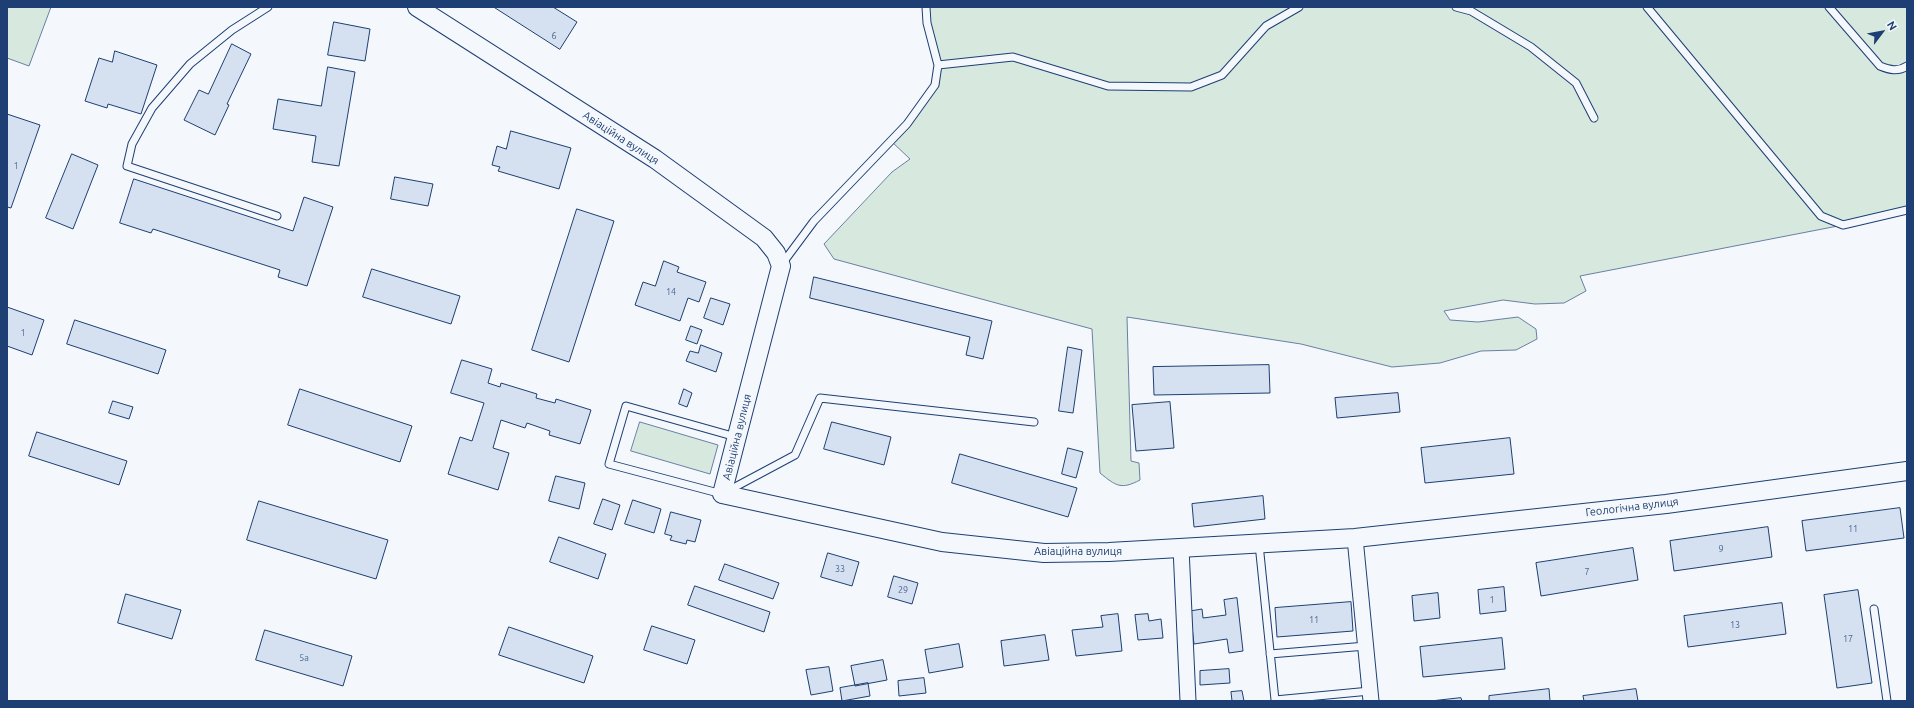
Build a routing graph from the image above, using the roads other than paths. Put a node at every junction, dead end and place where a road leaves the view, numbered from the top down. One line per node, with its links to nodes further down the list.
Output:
1 (268, 7): 12 (lane)
2 (417, 7): 13 (street, Авіаційна вулиця)
3 (926, 7): 8 (lane)
4 (1298, 7): 8 (lane)
5 (1456, 7): 10 (lane)
6 (1647, 7): 11 (lane)
7 (1829, 7): 9 (lane)
8 (938, 65): 13 (lane)
9 (1907, 66)
10 (1594, 118)
11 (1907, 210)
12 (277, 216)
13 (781, 266): 15 (street, Авіаційна вулиця)
14 (1034, 422): 17 (lane)
15 (737, 437): 17 (street, Авіаційна вулиця); 17 (lane)
16 (1907, 471): 18 (street, Геологічна вулиця)
17 (722, 494): 20 (street, Авіаційна вулиця)
18 (1356, 538): 19 (street, Авіаційна вулиця); 22 (street)
19 (1259, 544): 20 (street, Авіаційна вулиця); 23 (lane)
20 (1181, 548): 25 (street)
21 (1874, 609): 26 (lane)
22 (1366, 646): 23 (lane); 24 (street)
23 (1270, 654): 24 (lane)
24 (1371, 696)
25 (1188, 701)
26 (1887, 701)

